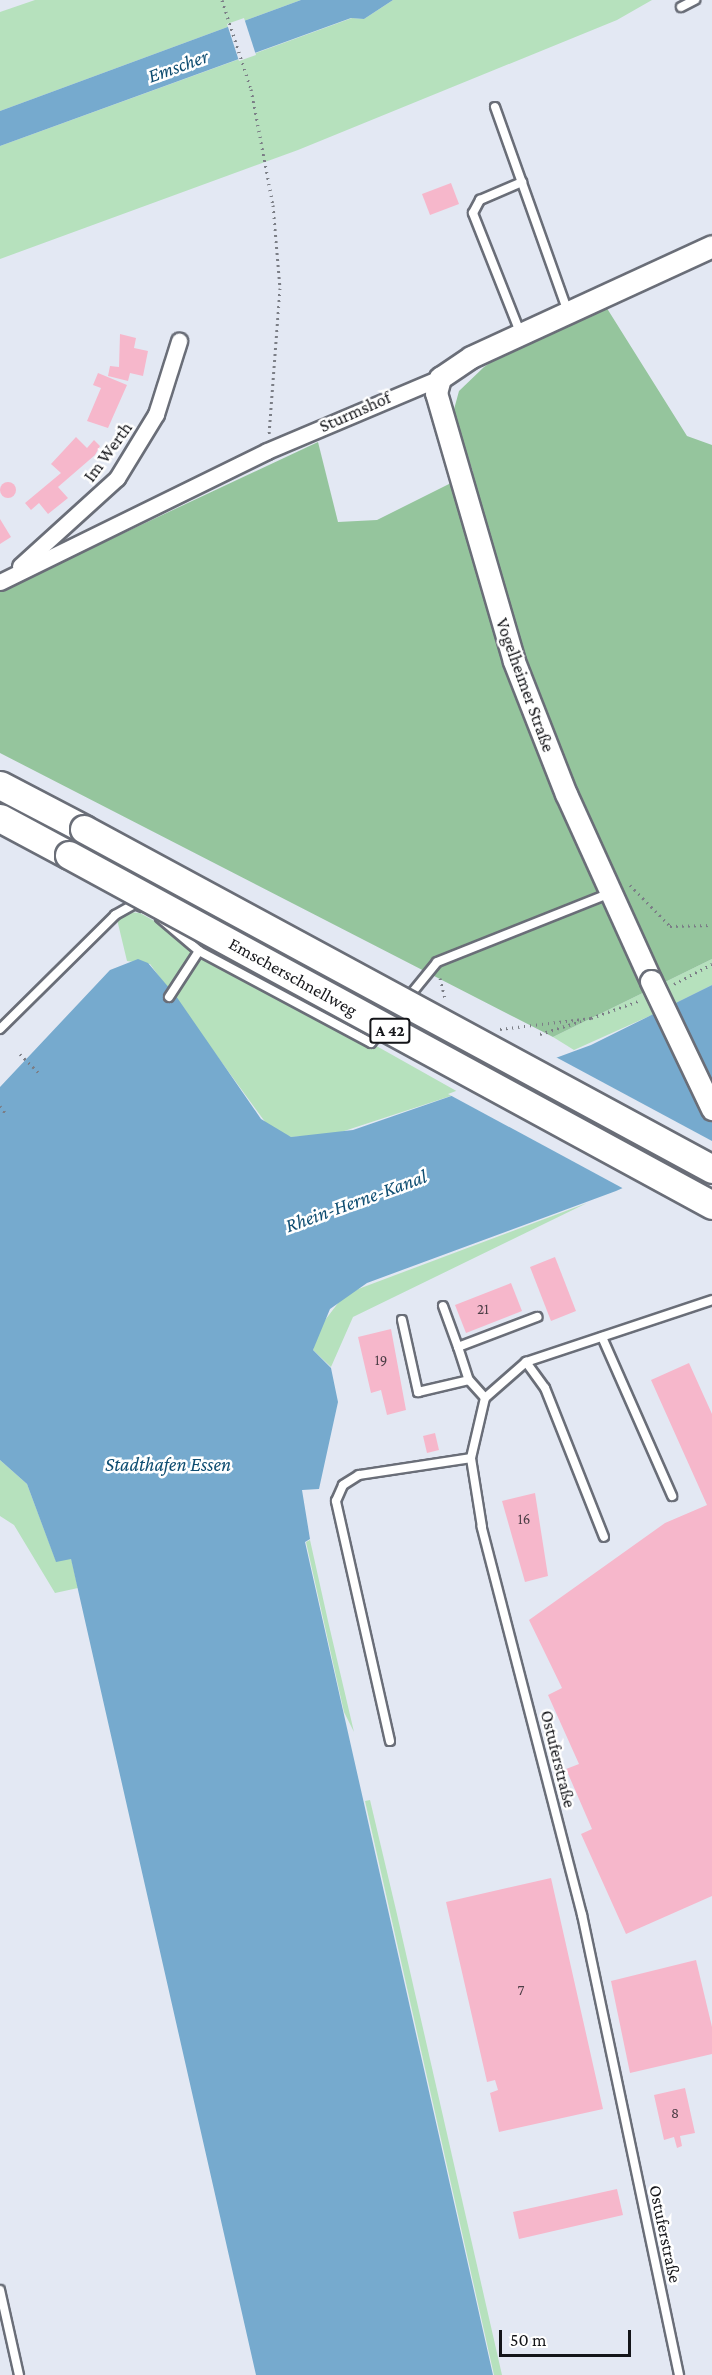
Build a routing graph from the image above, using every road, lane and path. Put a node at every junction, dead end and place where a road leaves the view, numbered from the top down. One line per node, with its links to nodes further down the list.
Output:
1 (222, 0): 11 (path)
2 (695, 0): 3 (lane)
3 (681, 7)
4 (495, 107): 5 (lane)
5 (522, 182): 7 (lane); 8 (lane)
6 (712, 246): 7 (street, Sturmshof)
7 (568, 312): 8 (street, Sturmshof)
8 (521, 334): 10 (street, Sturmshof)
9 (179, 341): 12 (street, Im Werth)
10 (440, 378): 11 (street, Sturmshof); 16 (street, Vogelheimer Straße)
11 (267, 451): 12 (street, Sturmshof)
12 (1, 582)
13 (0, 785): 33 (highway, Emscherschnellweg / A 42, bridge)
14 (0, 818): 34 (highway, Emscherschnellweg / A 42, bridge)
15 (634, 890): 17 (path)
16 (611, 893): 19 (lane); 21 (street, Vogelheimer Straße)
17 (712, 925)
18 (199, 951): 19 (lane); 22 (lane); 26 (lane)
19 (437, 962): 23 (path)
20 (712, 964): 21 (path)
21 (658, 987): 24 (path); 31 (street, Vogelheimer Straße, bridge)
22 (169, 997)
23 (446, 1001)
24 (591, 1018): 25 (path); 27 (path)
25 (491, 1028)
26 (0, 1029)
27 (540, 1034)
28 (20, 1054): 29 (path)
29 (40, 1074)
30 (0, 1106): 32 (path)
31 (712, 1109)
32 (6, 1114)
33 (712, 1170)
34 (712, 1205)
35 (712, 1300): 39 (lane)
36 (443, 1306): 40 (lane)
37 (537, 1317): 40 (lane)
38 (402, 1320): 42 (lane)
39 (602, 1337): 41 (lane); 45 (lane)
40 (458, 1347): 42 (lane)
41 (526, 1362): 43 (lane); 46 (lane)
42 (469, 1380): 43 (lane)
43 (484, 1398): 44 (lane, Ostuferstraße)
44 (471, 1458): 47 (lane); 50 (lane, Ostuferstraße)
45 (672, 1496)
46 (604, 1537)
47 (390, 1741)
48 (0, 2290): 49 (lane)
49 (19, 2375)
50 (679, 2375)

